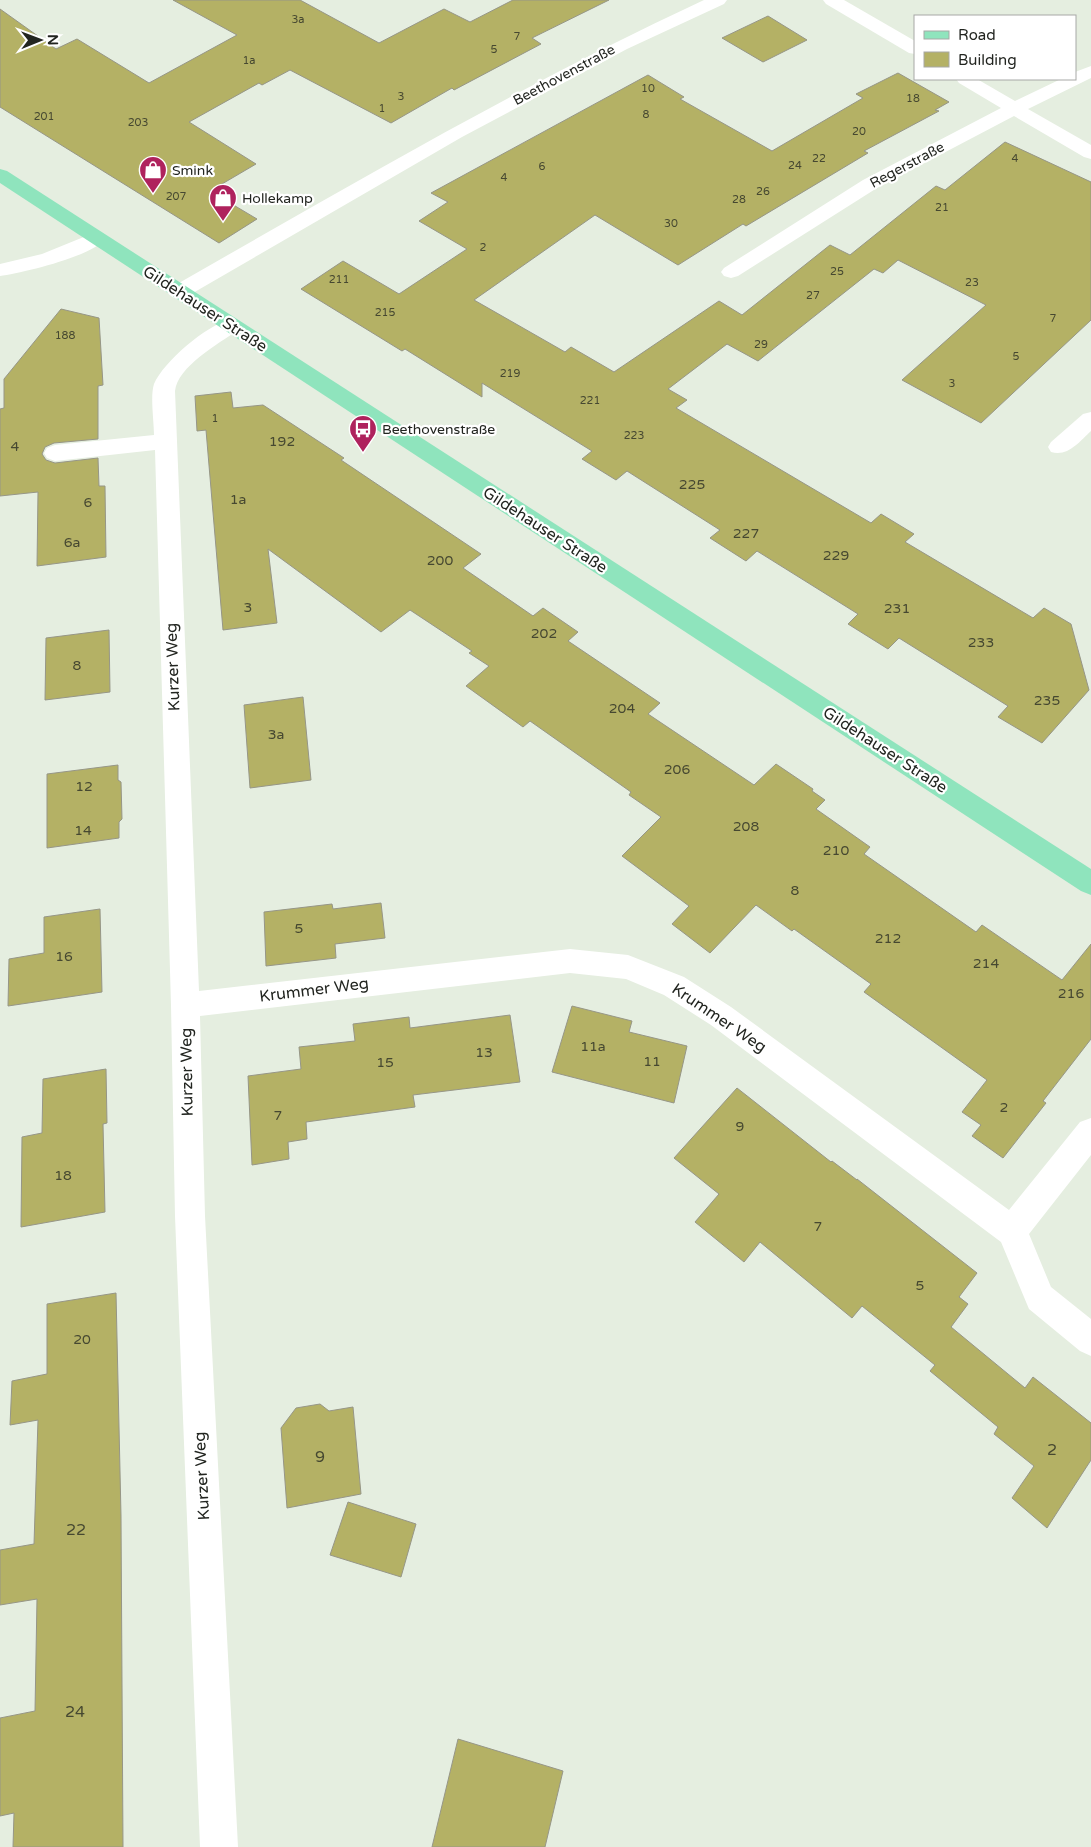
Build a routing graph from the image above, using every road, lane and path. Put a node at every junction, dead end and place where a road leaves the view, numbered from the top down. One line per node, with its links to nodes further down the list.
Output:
1 (718, 0): 14 (street, Beethovenstraße)
2 (832, 0): 3 (street)
3 (914, 48)
4 (1091, 71): 5 (street, Regerstraße)
5 (1076, 78)
6 (967, 80): 8 (street)
7 (1073, 80): 8 (street, Regerstraße)
8 (1015, 108): 9 (street); 13 (street, Regerstraße)
9 (1091, 153)
10 (0, 176): 11 (main road, Gildehauser Straße)
11 (96, 238): 12 (street); 14 (main road, Gildehauser Straße)
12 (0, 270)
13 (731, 272)
14 (179, 292): 15 (main road, Gildehauser Straße)
15 (230, 326): 17 (street, Kurzer Weg); 20 (main road, Gildehauser Straße)
16 (1091, 419): 18 (street)
17 (165, 440): 19 (street); 21 (street, Kurzer Weg)
18 (1060, 447)
19 (55, 453)
20 (1091, 883)
21 (185, 1005): 23 (street, Krummer Weg); 25 (street, Kurzer Weg)
22 (1091, 1132): 23 (street)
23 (1012, 1231): 24 (street)
24 (1091, 1340)
25 (219, 1847)

